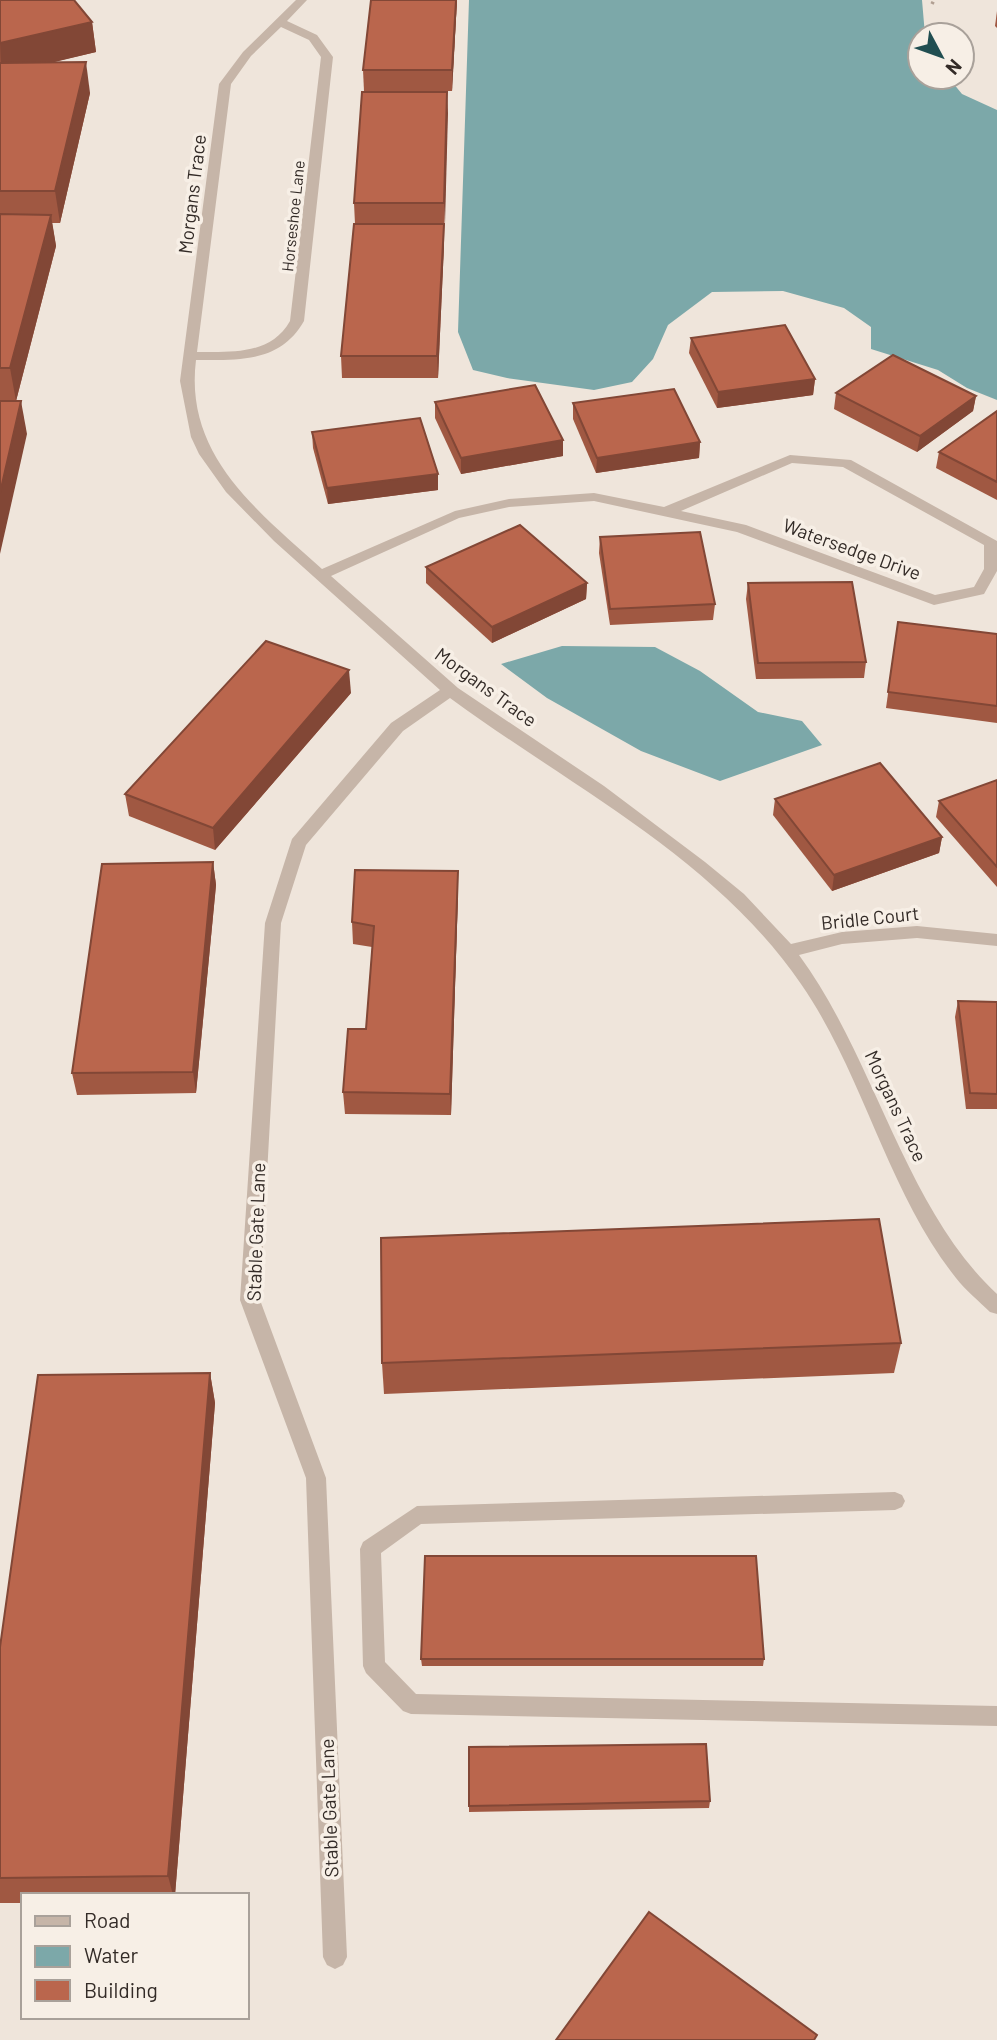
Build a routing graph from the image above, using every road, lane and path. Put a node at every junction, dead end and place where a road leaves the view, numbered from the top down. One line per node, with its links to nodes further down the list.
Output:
1 (302, 0): 2 (street, Morgans Trace)
2 (279, 22): 3 (street, Morgans Trace); 3 (street, Horseshoe Lane)
3 (191, 356): 5 (street, Morgans Trace)
4 (666, 512): 5 (street, Watersedge Drive)
5 (321, 575): 6 (street, Morgans Trace)
6 (451, 690): 8 (street, Morgans Trace); 12 (street, Stable Gate Lane)
7 (997, 940): 8 (street, Bridle Court)
8 (789, 951): 9 (street, Morgans Trace)
9 (997, 1306)
10 (895, 1501): 11 (street)
11 (997, 1716)
12 (335, 1957)

